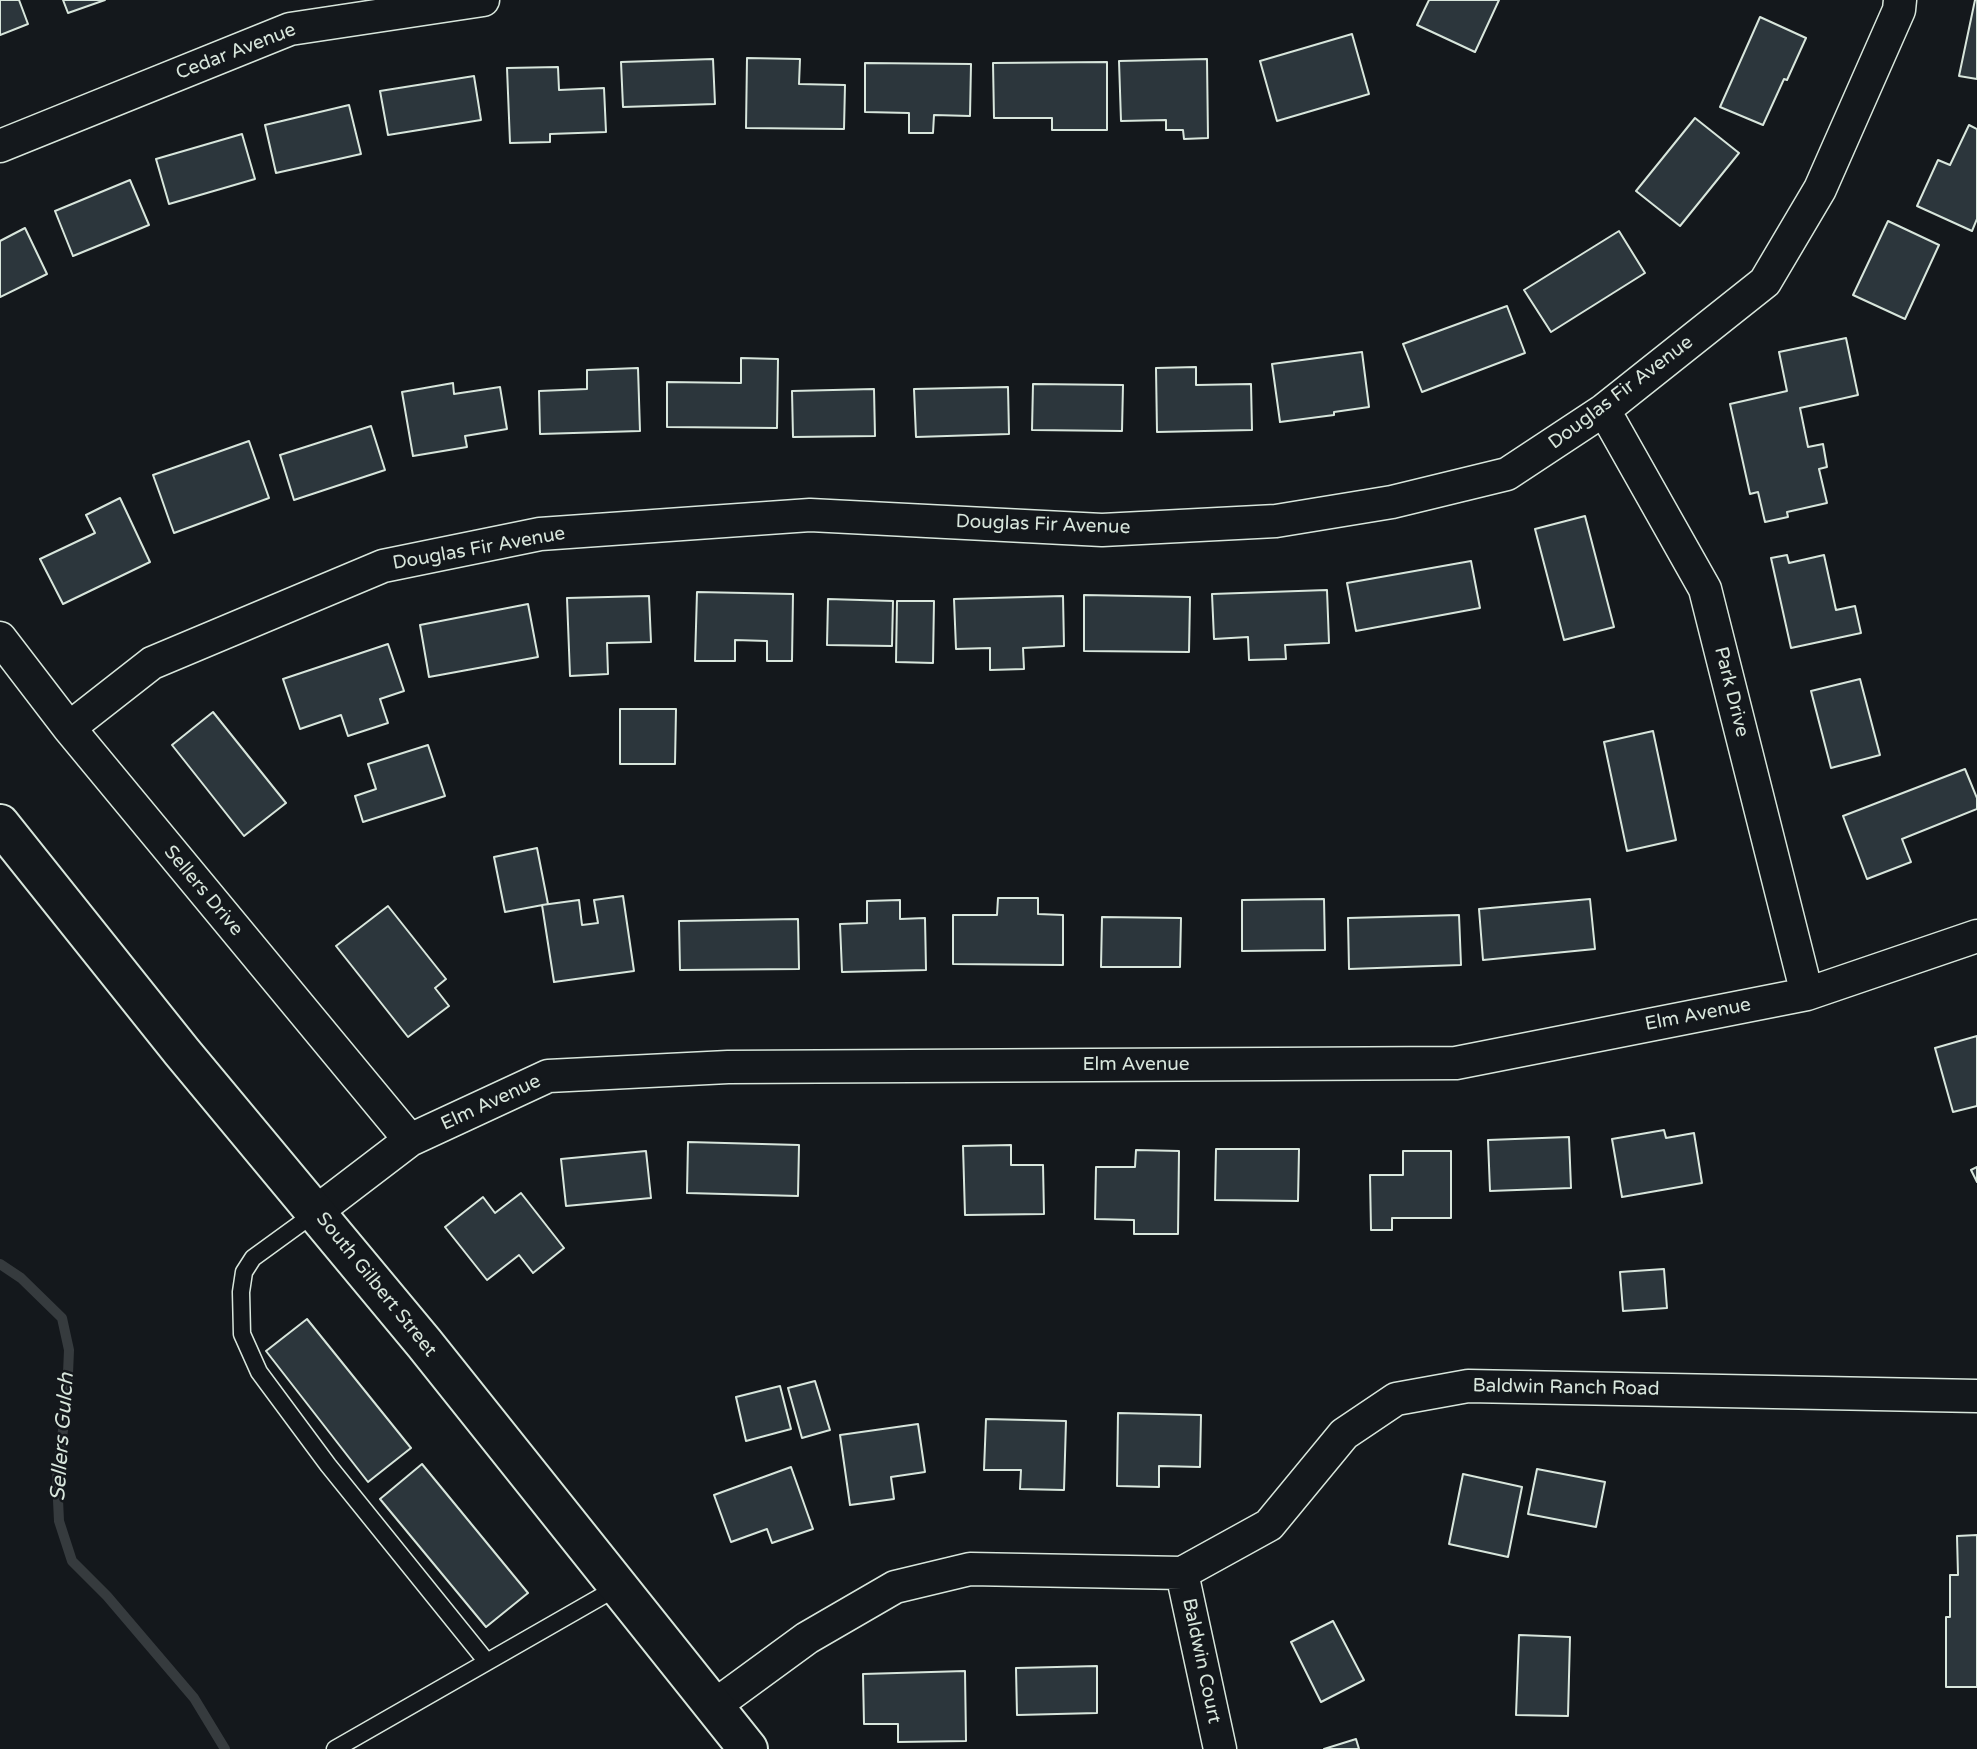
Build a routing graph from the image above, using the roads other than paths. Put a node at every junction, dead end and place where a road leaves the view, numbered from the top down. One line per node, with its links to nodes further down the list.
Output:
1 (483, 0): 3 (street, Cedar Avenue)
2 (1900, 0): 4 (street, Douglas Fir Avenue)
3 (0, 146)
4 (1604, 410): 6 (street, Douglas Fir Avenue); 9 (street, Park Drive)
5 (0, 638): 6 (street, Sellers Drive)
6 (69, 728): 10 (street, Sellers Drive)
7 (0, 824): 11 (street, South Gilbert Street)
8 (1977, 936): 9 (street, Elm Avenue)
9 (1807, 994): 10 (street, Elm Avenue)
10 (410, 1140): 11 (street, Elm Avenue)
11 (317, 1211): 14 (street, South Gilbert Street); 15 (lane)
12 (1977, 1395): 13 (street, Baldwin Ranch Road)
13 (1182, 1573): 16 (street, Baldwin Ranch Road); 19 (street, Baldwin Court)
14 (618, 1587): 15 (lane); 16 (street, South Gilbert Street)
15 (487, 1662): 17 (lane)
16 (714, 1706): 18 (street, South Gilbert Street)
17 (335, 1749)
18 (748, 1749)
19 (1220, 1749)

